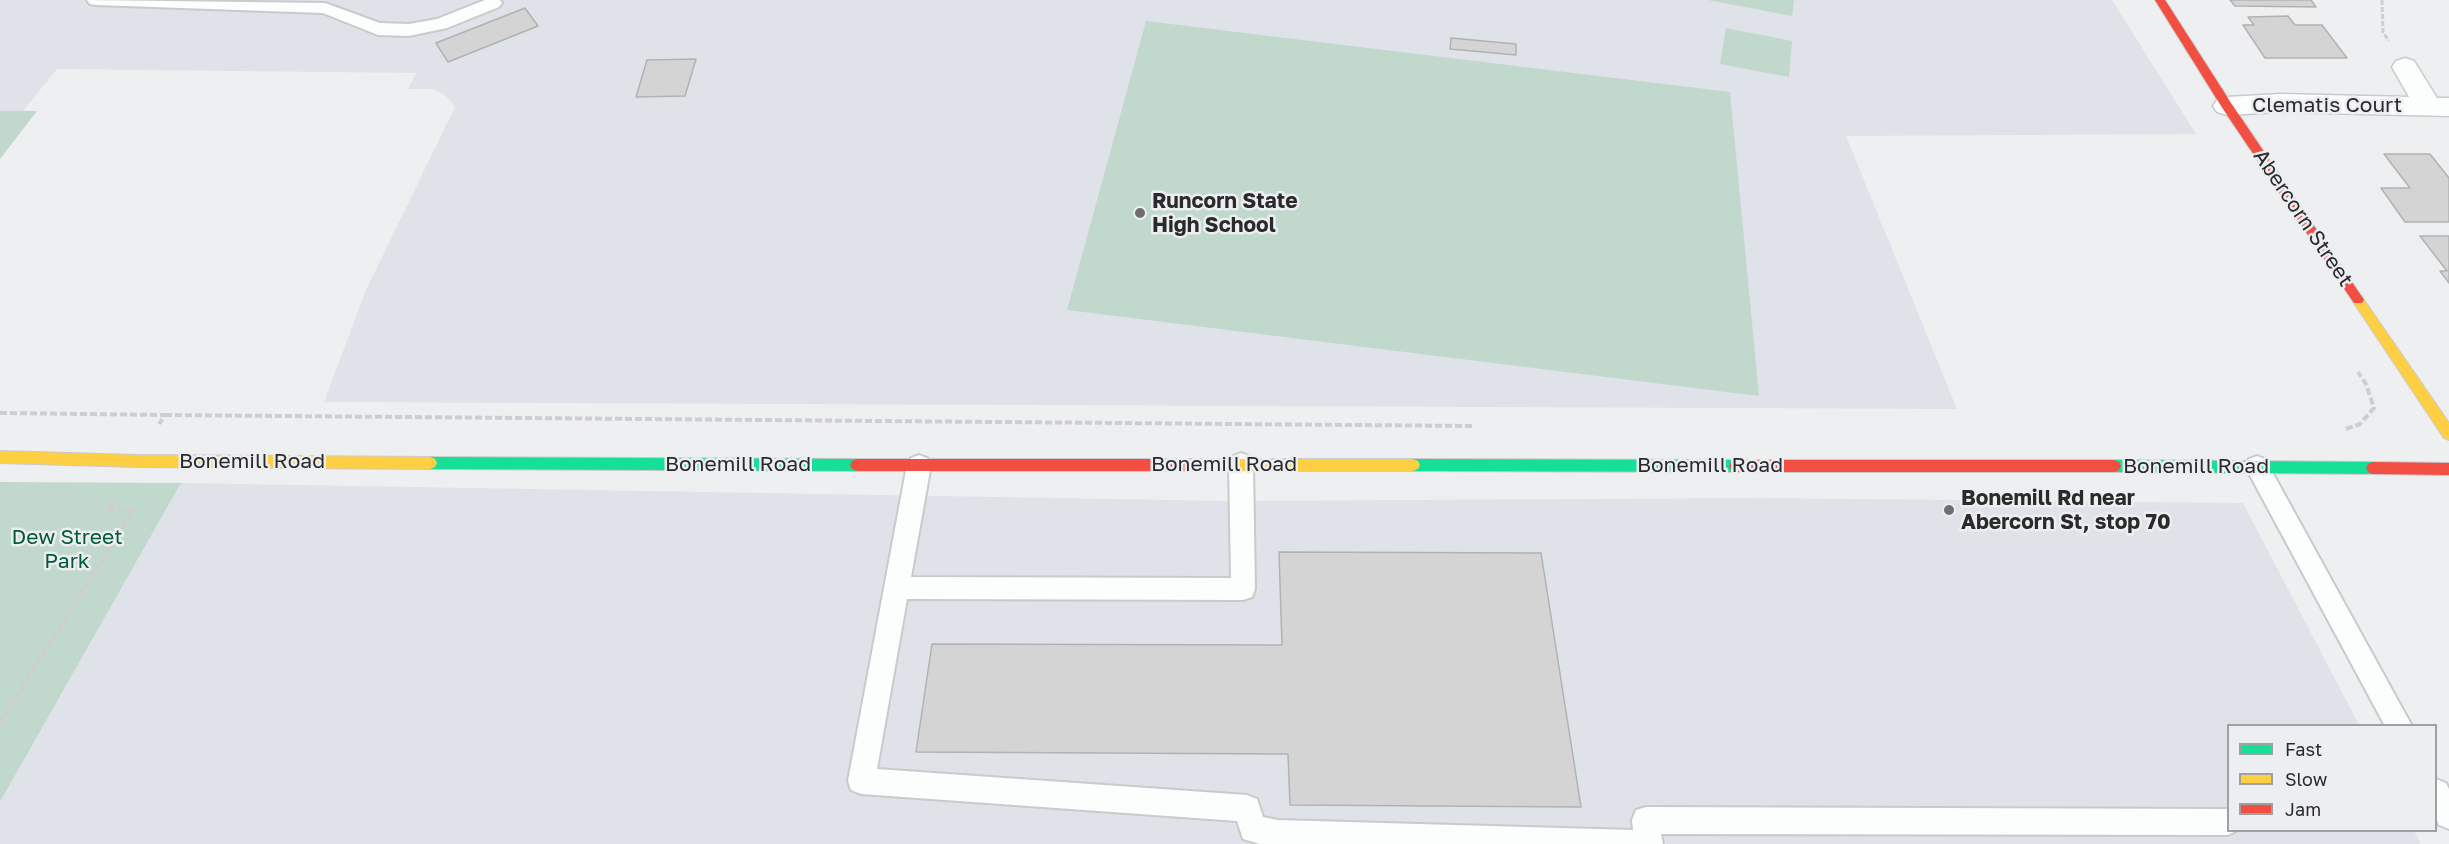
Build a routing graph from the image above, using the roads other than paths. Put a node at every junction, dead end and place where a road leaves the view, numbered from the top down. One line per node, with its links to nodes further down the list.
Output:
1 (96, 0): 3 (lane)
2 (2160, 0): 5 (street, Abercorn Street)
3 (493, 3)
4 (2405, 67): 6 (street, Clematis Court)
5 (2227, 106): 6 (street, Clematis Court); 7 (street, Abercorn Street)
6 (2438, 107)
7 (2449, 434)
8 (0, 458): 10 (street, Bonemill Road)
9 (1241, 464): 10 (street, Bonemill Road); 11 (street, Bonemill Road); 13 (lane)
10 (919, 465): 13 (lane)
11 (2257, 466): 12 (street, Bonemill Road); 14 (lane)
12 (2449, 469)
13 (897, 588): 17 (lane)
14 (2398, 724)
15 (2437, 794): 16 (lane)
16 (2449, 816)
17 (2227, 822)

